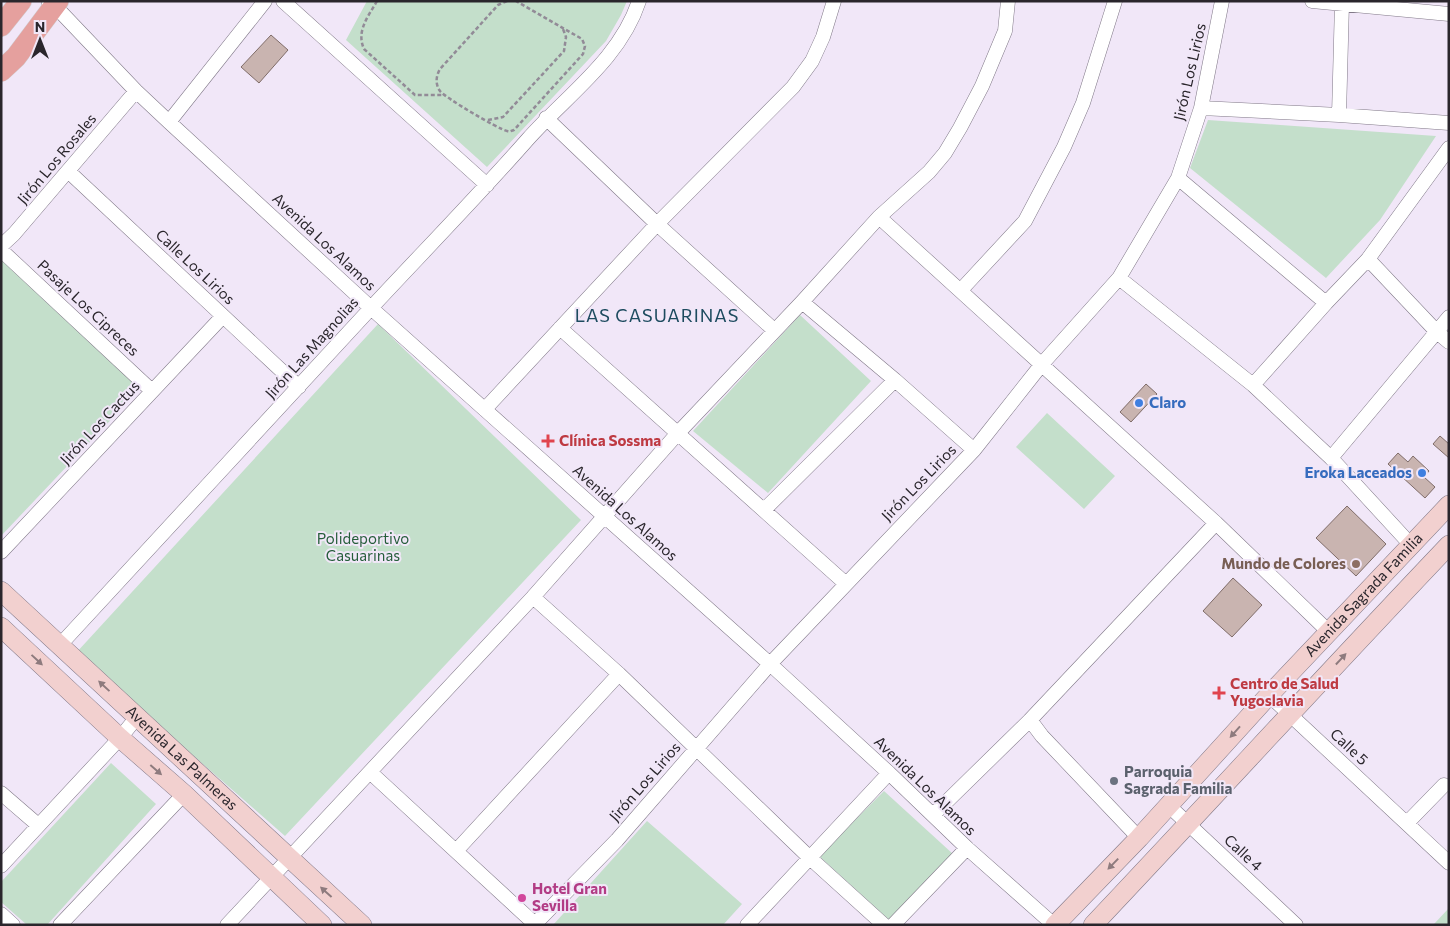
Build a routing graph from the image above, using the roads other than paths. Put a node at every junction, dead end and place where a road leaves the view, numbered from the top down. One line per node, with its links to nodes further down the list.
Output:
1 (21, 1): 13 (main road)
2 (265, 1): 19 (street)
3 (283, 1): 24 (street)
4 (639, 1): 18 (street, Jirón Las Magnolias)
5 (834, 1): 26 (street)
6 (1008, 1): 25 (street)
7 (1115, 1): 31 (street)
8 (1222, 1): 16 (street, Jirón Los Lirios)
9 (1312, 1): 11 (street)
10 (53, 3): 14 (main road); 15 (street, Avenida Los Alamos)
11 (1342, 3): 12 (street); 17 (street)
12 (1449, 14)
13 (1, 26)
14 (1, 71)
15 (136, 91): 19 (street, Avenida Los Alamos); 22 (street, Jirón Los Rosales)
16 (1201, 108): 17 (street); 23 (street, Jirón Los Lirios)
17 (1339, 115): 20 (street)
18 (546, 118): 24 (street, Jirón Las Magnolias); 26 (street)
19 (169, 122): 34 (street, Avenida Los Alamos)
20 (1449, 123)
21 (1447, 154): 29 (street)
22 (68, 171): 27 (street, Jirón Los Rosales); 35 (street, Calle Los Lirios)
23 (1178, 178): 30 (street, Jirón Los Lirios); 33 (street)
24 (488, 185): 34 (street, Jirón Las Magnolias)
25 (879, 217): 31 (street); 32 (street)
26 (657, 224): 37 (street); 38 (street)
27 (1, 246)
28 (1, 250): 45 (street, Pasaje Los Cipreces)
29 (1368, 259): 33 (street); 39 (street)
30 (1119, 278): 41 (street, Jirón Los Lirios); 43 (street)
31 (961, 290): 41 (street)
32 (802, 302): 38 (street); 42 (street)
33 (1326, 303): 43 (street)
34 (371, 308): 44 (street, Jirón Las Magnolias); 46 (street, Avenida Los Alamos)
35 (223, 316): 44 (street, Calle Los Lirios); 45 (street, Jirón Los Cactus)
36 (1449, 317): 39 (street)
37 (560, 328): 46 (street); 47 (street)
38 (774, 330): 47 (street)
39 (1437, 332): 40 (street); 49 (street)
40 (1449, 342)
41 (1042, 364): 48 (street, Jirón Los Lirios); 53 (street)
42 (895, 380): 48 (street); 51 (street)
43 (1254, 385): 49 (street)
44 (299, 387): 62 (street, Jirón Las Magnolias)
45 (152, 391): 56 (street, Jirón Los Cactus)
46 (485, 409): 52 (street, Avenida Los Alamos)
47 (678, 433): 51 (street); 52 (street)
48 (974, 450): 57 (street, Jirón Los Lirios)
49 (1331, 458): 54 (street)
50 (1449, 505): 54 (main road, Avenida Sagrada Familia)
51 (764, 510): 57 (street)
52 (605, 516): 59 (street); 63 (street, Avenida Los Alamos)
53 (1216, 523): 61 (street); 68 (street)
54 (1411, 545): 61 (main road, Avenida Sagrada Familia)
55 (1449, 545): 66 (main road, Avenida Sagrada Familia, one-way to 55)
56 (1, 552)
57 (845, 583): 63 (street, Jirón Los Lirios)
58 (1, 591): 62 (main road, Avenida Las Palmeras)
59 (533, 598): 64 (street); 71 (street)
60 (1, 627): 69 (main road, Avenida Las Palmeras, one-way to 69)
61 (1329, 632): 65 (main road, Avenida Sagrada Familia)
62 (60, 645): 67 (main road, Avenida Las Palmeras, one-way to 62)
63 (770, 664): 70 (street, Jirón Los Lirios); 72 (street, Avenida Los Alamos)
64 (618, 674): 70 (street); 83 (street)
65 (1269, 695): 66 (street, Calle 5); 76 (main road, Avenida Sagrada Familia, one-way to 76)
66 (1290, 713): 78 (street, Calle 5); 79 (main road, Avenida Sagrada Familia)
67 (137, 717): 69 (street); 85 (main road, Avenida Las Palmeras)
68 (1030, 720): 77 (street); 81 (street)
69 (120, 738): 75 (main road, Avenida Las Palmeras, one-way to 75); 80 (street)
70 (696, 747): 84 (street); 90 (street, Jirón Los Lirios)
71 (371, 772): 83 (street); 85 (street)
72 (889, 773): 77 (street, Avenida Los Alamos); 84 (street)
73 (1444, 785): 78 (street)
74 (1, 793): 80 (street)
75 (184, 794): 88 (main road, Avenida Las Palmeras); 92 (street)
76 (1168, 805): 79 (street, Calle 4); 81 (main road, Avenida Sagrada Familia)
77 (933, 815): 82 (street, Avenida Los Alamos)
78 (1407, 823): 86 (street, Calle 5)
79 (1188, 824): 100 (main road, Avenida Sagrada Familia); 101 (street, Calle 4)
80 (38, 825): 87 (street)
81 (1139, 838): 99 (main road, Avenida Sagrada Familia, one-way to 99)
82 (967, 848): 98 (street); 99 (street, Avenida Los Alamos)
83 (456, 851): 90 (street)
84 (810, 858): 96 (street); 97 (street)
85 (290, 859): 88 (street); 95 (main road, Avenida Las Palmeras, one-way to 85)
86 (1449, 863)
87 (1, 866)
88 (272, 878): 93 (street); 94 (main road, Avenida Las Palmeras)
89 (1, 914): 91 (street)
90 (535, 924)
91 (13, 925)
92 (60, 925)
93 (228, 925)
94 (322, 925)
95 (362, 925)
96 (747, 925)
97 (884, 925)
98 (893, 925)
99 (1054, 925)
100 (1093, 925)
101 (1296, 925)

